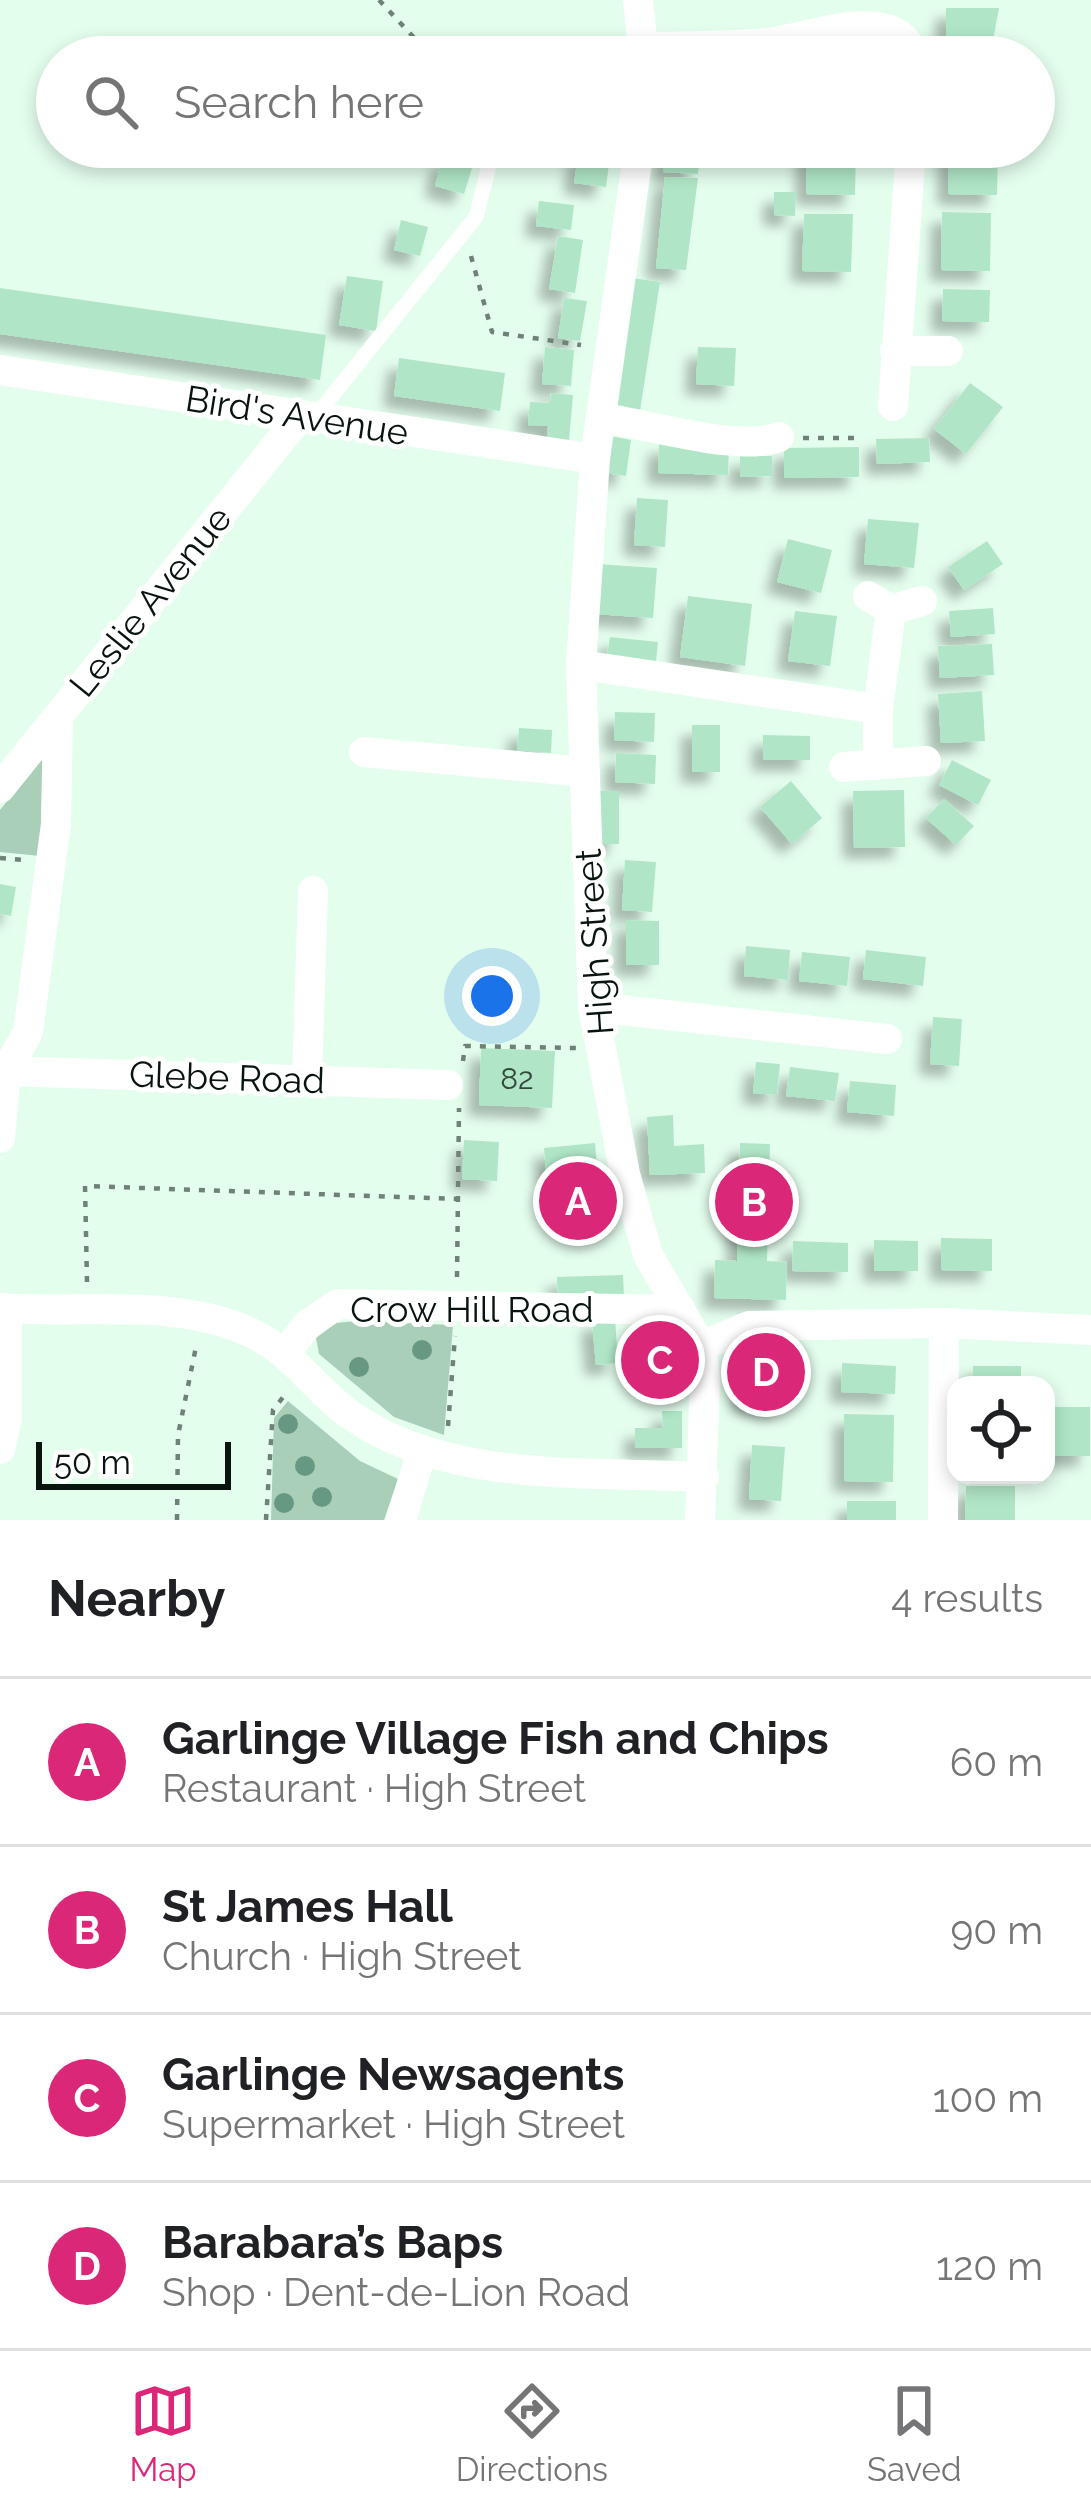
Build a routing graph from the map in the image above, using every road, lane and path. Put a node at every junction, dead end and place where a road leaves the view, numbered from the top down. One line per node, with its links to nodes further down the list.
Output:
1 (379, 0): 3 (path)
2 (638, 0): 4 (street)
3 (412, 36)
4 (642, 36)
5 (792, 36): 6 (street)
6 (905, 36)
7 (489, 168): 10 (lane)
8 (635, 168): 11 (street, High Street)
9 (909, 168): 12 (street)
10 (464, 231): 11 (path); 16 (lane)
11 (610, 349): 17 (street, High Street)
12 (895, 351): 13 (street); 15 (street)
13 (948, 351)
14 (0, 370): 16 (street, Bird's Avenue)
15 (893, 406)
16 (308, 416): 20 (street, Bird's Avenue); 24 (street, Leslie Avenue)
17 (601, 418): 18 (street); 20 (street, High Street)
18 (779, 437): 19 (path)
19 (857, 439)
20 (595, 459): 22 (street, High Street)
21 (922, 601): 23 (street)
22 (581, 665): 23 (street); 29 (street, High Street)
23 (878, 709): 27 (street)
24 (58, 716): 30 (street, Leslie Avenue); 35 (street)
25 (364, 752): 29 (street)
26 (926, 761): 27 (street)
27 (878, 764): 28 (street)
28 (844, 767)
29 (585, 772): 32 (street, High Street)
30 (0, 788)
31 (313, 891): 36 (street)
32 (593, 1007): 33 (street); 34 (street, High Street)
33 (887, 1039)
34 (600, 1046): 37 (path); 43 (street, High Street)
35 (6, 1071): 36 (street, Glebe Road); 38 (street)
36 (307, 1080): 37 (street, Glebe Road)
37 (456, 1086): 39 (path)
38 (0, 1138)
39 (458, 1199): 41 (path); 42 (path)
40 (4, 1308): 42 (street); 49 (street)
41 (457, 1308): 43 (street, Crow Hill Road); 48 (street, Crow Hill Road); 50 (path)
42 (87, 1310): 44 (street)
43 (681, 1310): 47 (street, High Street)
44 (202, 1317): 48 (street); 52 (path)
45 (944, 1323): 46 (street); 47 (street); 56 (street)
46 (1091, 1330)
47 (701, 1346): 51 (street, High Street)
48 (296, 1360): 50 (street); 53 (path)
49 (0, 1449)
50 (434, 1454): 51 (street); 54 (street)
51 (704, 1477): 55 (street, High Street)
52 (177, 1520)
53 (266, 1520)
54 (400, 1520)
55 (700, 1520)
56 (943, 1520)

